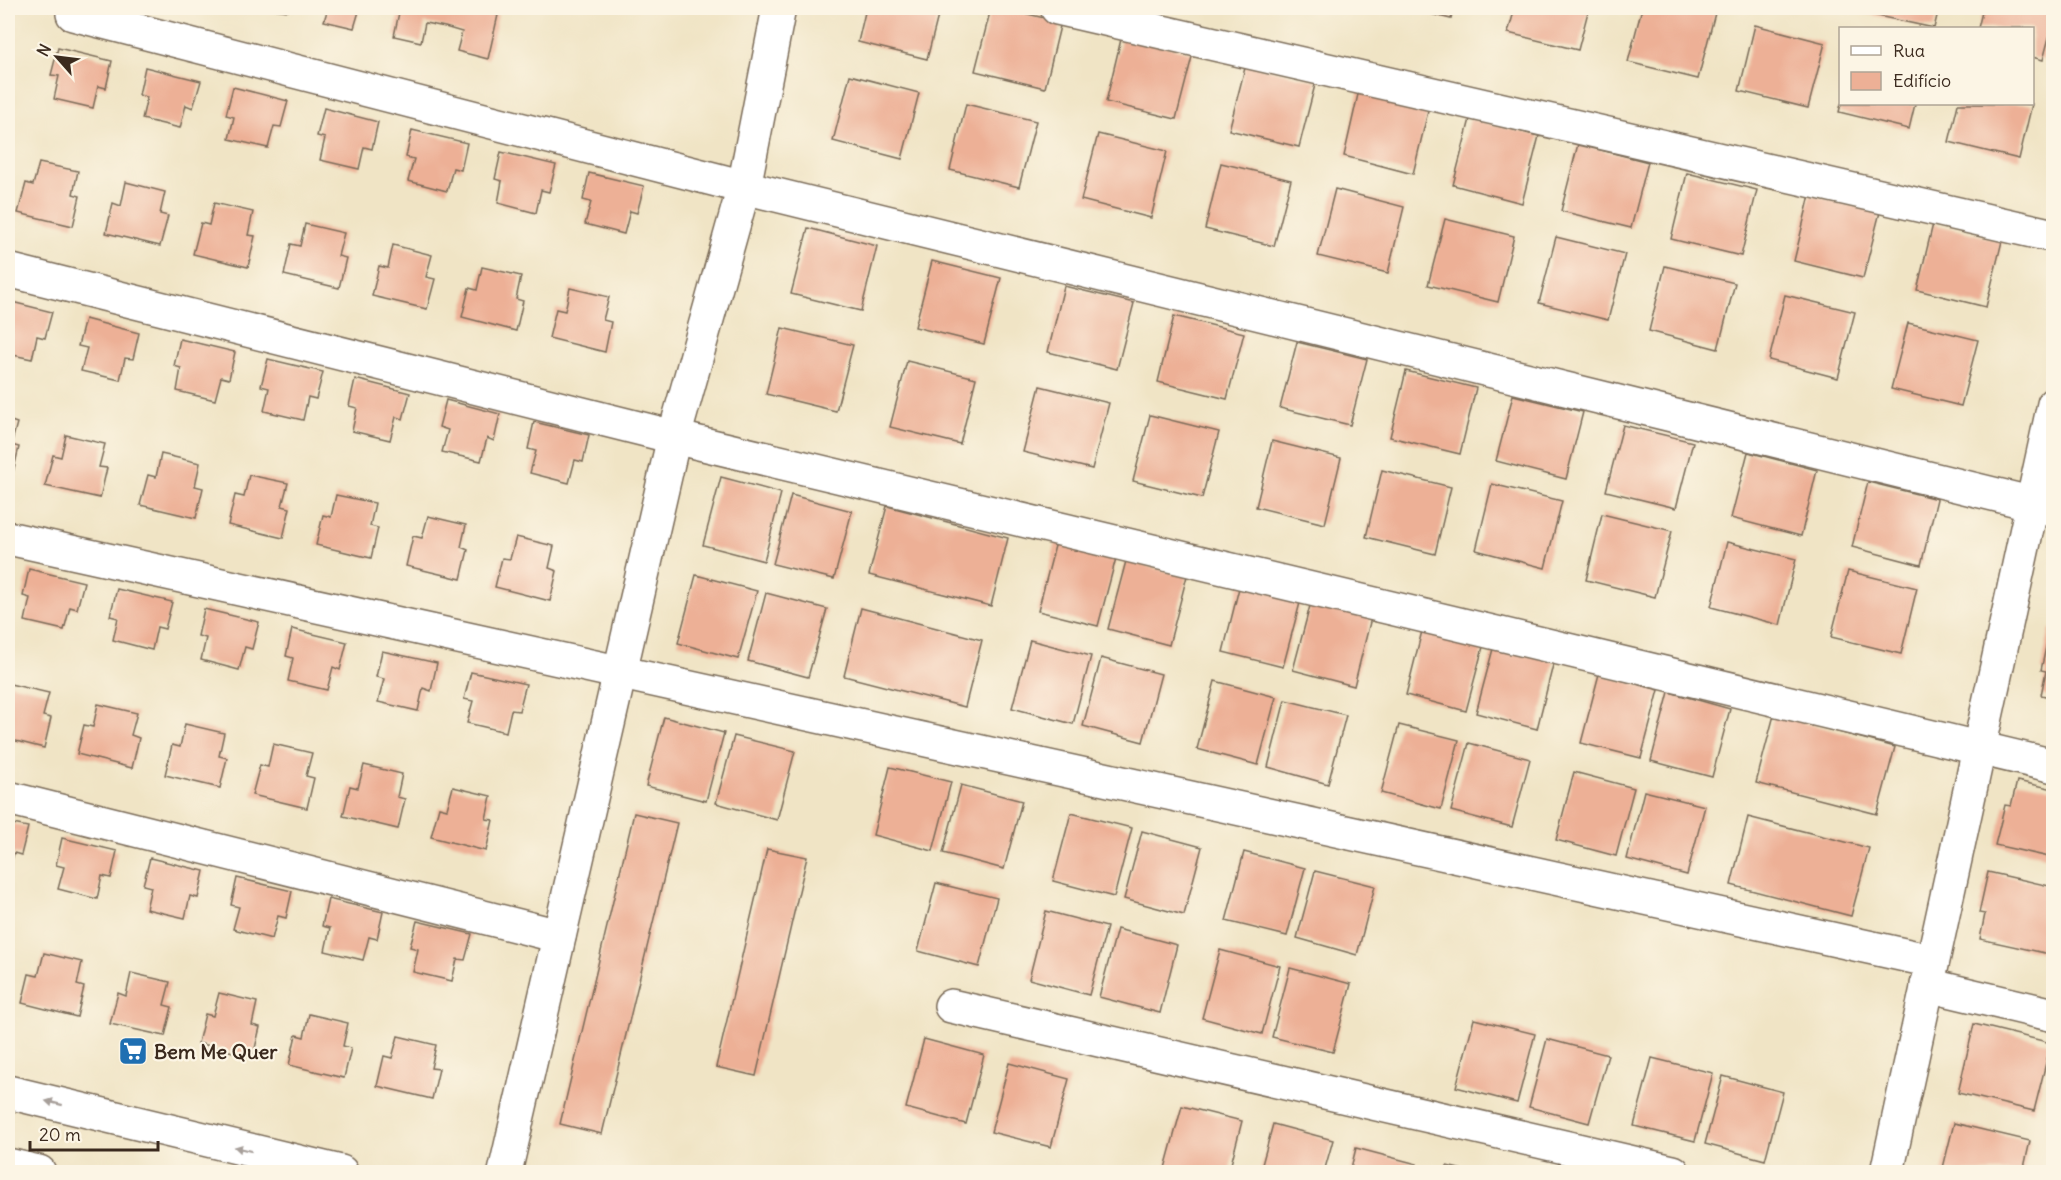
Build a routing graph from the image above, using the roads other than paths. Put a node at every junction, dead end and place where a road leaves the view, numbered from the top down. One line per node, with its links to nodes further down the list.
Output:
1 (779, 8): 4 (street)
2 (1057, 8): 5 (street)
3 (73, 14): 4 (street)
4 (744, 187): 8 (street); 9 (street)
5 (2054, 237)
6 (8, 270): 8 (street)
7 (2054, 404): 9 (street)
8 (674, 437): 11 (street); 12 (street)
9 (2042, 506): 12 (street)
10 (8, 538): 11 (street)
11 (619, 672): 15 (street); 16 (street)
12 (1977, 749): 13 (street); 16 (street)
13 (2054, 766)
14 (8, 798): 15 (street)
15 (559, 936): 23 (street)
16 (1930, 973): 18 (street); 25 (street)
17 (951, 1006): 24 (street)
18 (2054, 1015)
19 (8, 1092): 22 (street, one-way to 19)
20 (8, 1165): 21 (street)
21 (39, 1173)
22 (341, 1173)
23 (505, 1173)
24 (1673, 1173)
25 (1887, 1173)

